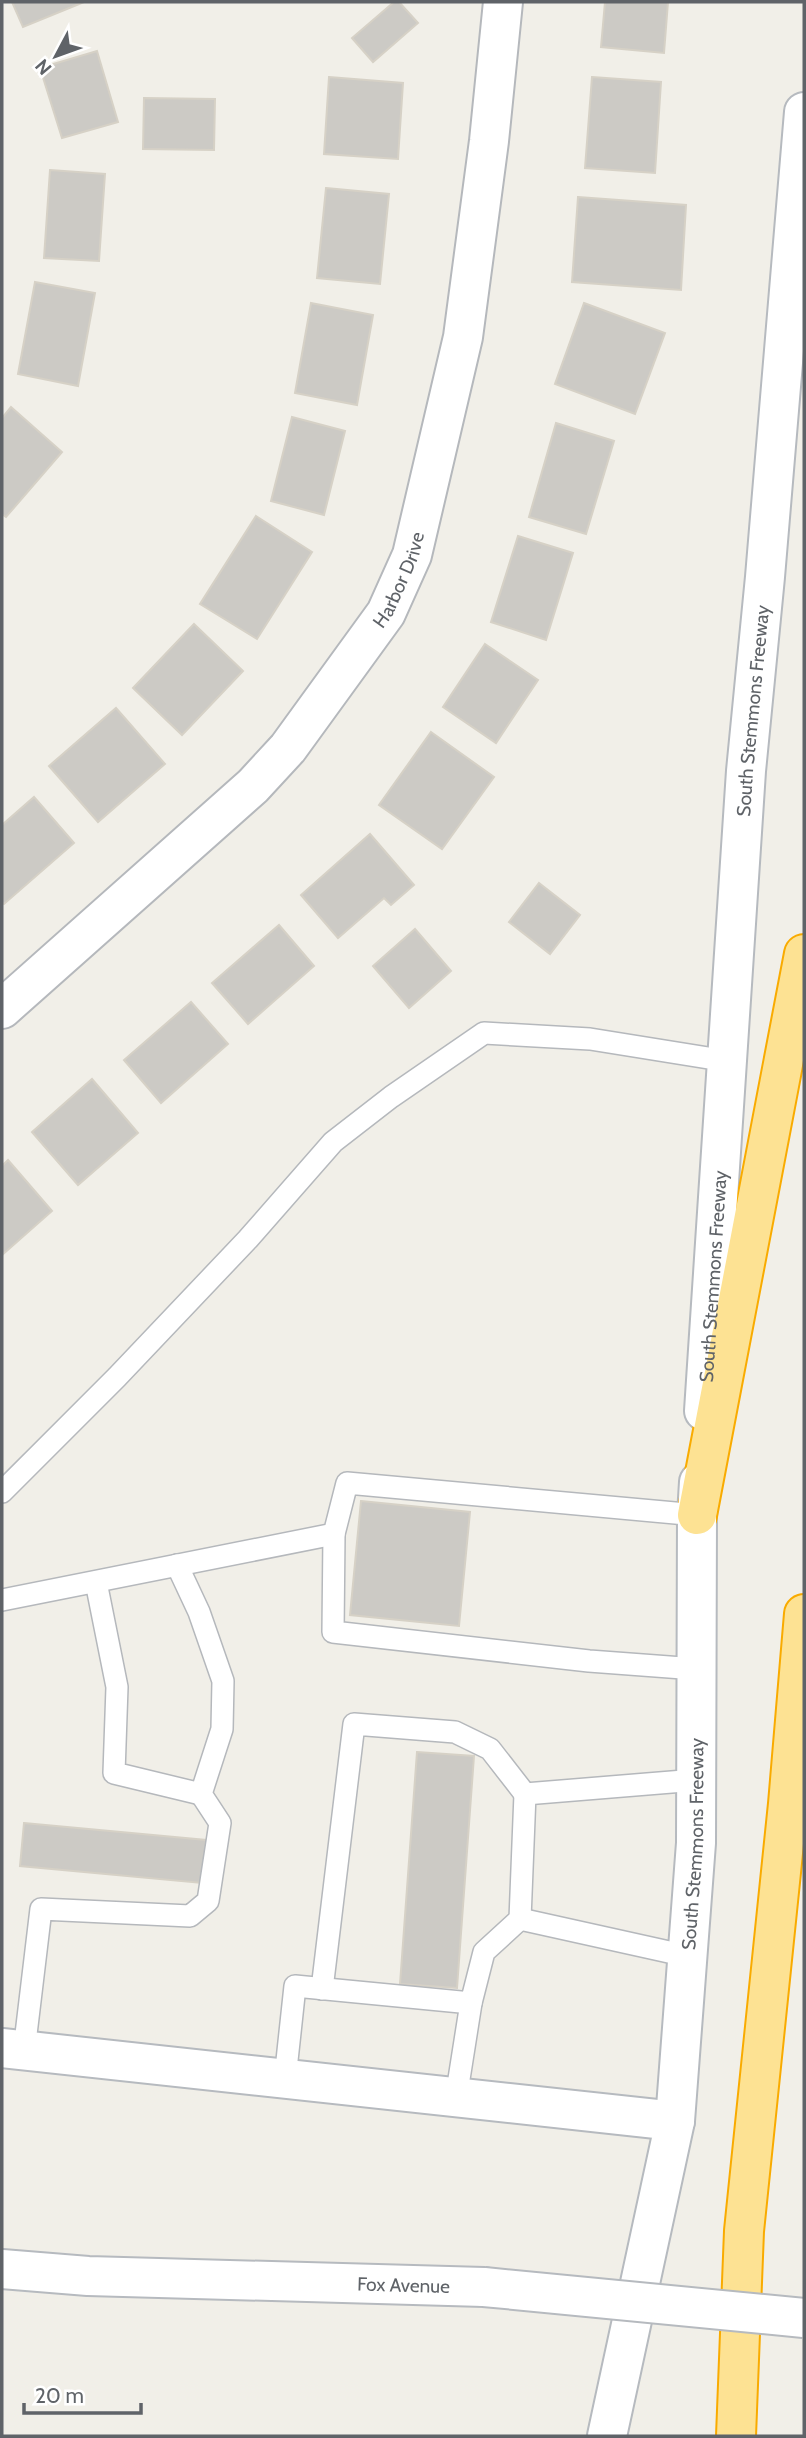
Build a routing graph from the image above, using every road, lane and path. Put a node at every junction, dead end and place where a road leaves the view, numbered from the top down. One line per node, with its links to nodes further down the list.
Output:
1 (503, 2): 4 (main road, Harbor Drive)
2 (804, 112): 5 (main road, South Stemmons Freeway)
3 (804, 954): 7 (highway)
4 (2, 1009)
5 (727, 1061): 6 (lane); 7 (main road, South Stemmons Freeway)
6 (2, 1492)
7 (697, 1516): 8 (lane); 13 (main road, South Stemmons Freeway)
8 (334, 1534): 9 (lane); 13 (lane)
9 (177, 1565): 10 (lane); 15 (lane)
10 (96, 1582): 11 (lane); 15 (lane)
11 (2, 1600)
12 (804, 1614): 28 (highway)
13 (696, 1669): 14 (main road, South Stemmons Freeway)
14 (696, 1780): 16 (lane); 18 (main road, South Stemmons Freeway)
15 (201, 1794): 21 (lane)
16 (526, 1794): 17 (lane); 19 (lane)
17 (520, 1919): 18 (lane); 20 (lane)
18 (687, 1956): 24 (main road, South Stemmons Freeway)
19 (321, 1989): 20 (lane); 22 (lane)
20 (471, 2003): 23 (lane)
21 (13, 2050): 22 (main road)
22 (285, 2079): 23 (main road)
23 (456, 2098): 24 (main road)
24 (675, 2122): 27 (main road, South Stemmons Freeway)
25 (2, 2269): 26 (main road, Fox Avenue, bridge)
26 (804, 2318)
27 (607, 2436)
28 (736, 2436)

